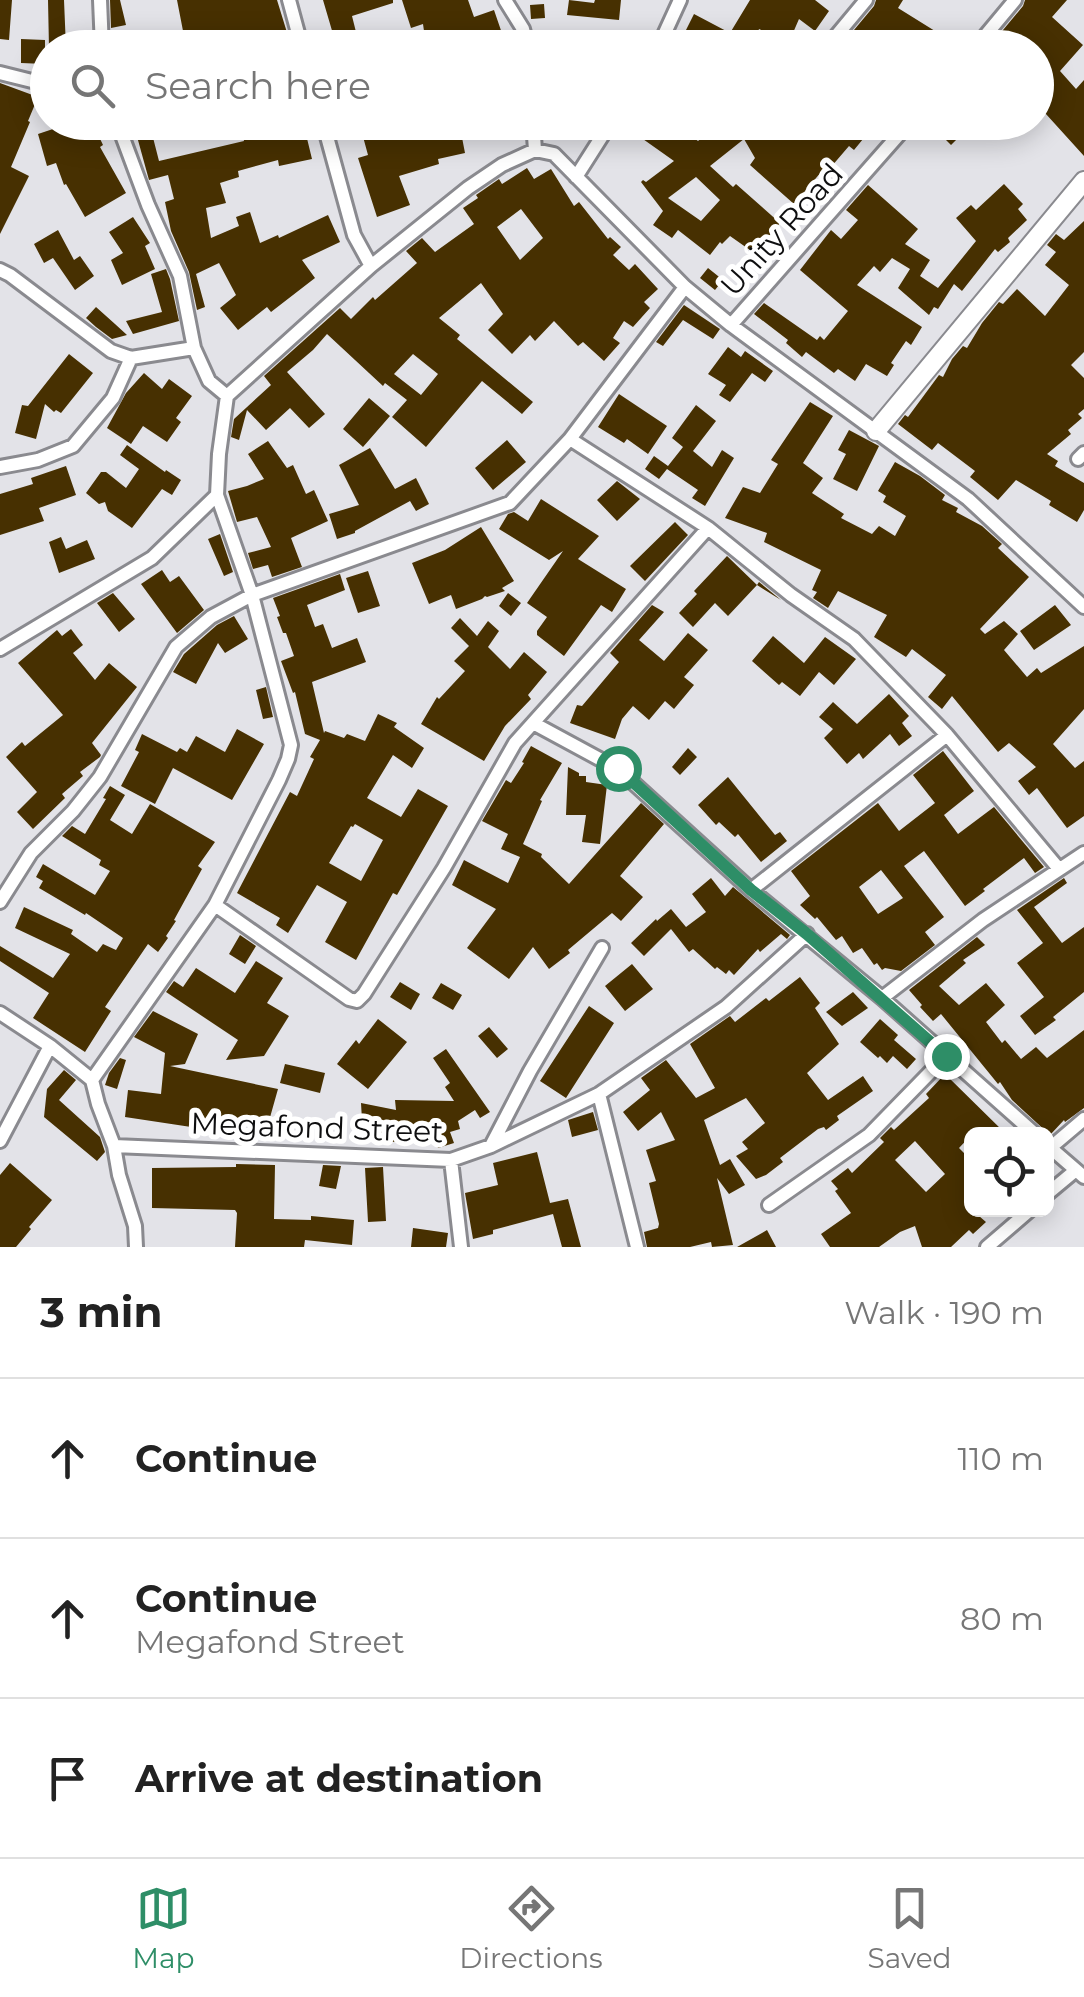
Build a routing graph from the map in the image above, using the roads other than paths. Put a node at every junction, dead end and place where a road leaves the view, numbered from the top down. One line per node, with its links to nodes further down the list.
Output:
1 (100, 0): 7 (street)
2 (290, 0): 8 (street)
3 (505, 0): 9 (street)
4 (680, 0): 10 (street)
5 (866, 0): 11 (street)
6 (1015, 0): 12 (street)
7 (101, 30)
8 (298, 30)
9 (523, 30)
10 (666, 30)
11 (841, 30)
12 (990, 30)
13 (0, 73): 14 (street)
14 (30, 80)
15 (124, 140): 27 (street)
16 (328, 140): 23 (street)
17 (535, 140): 20 (street)
18 (599, 140): 21 (street)
19 (894, 140): 26 (street, Unity Road)
20 (535, 150): 21 (street); 23 (street)
21 (576, 176): 25 (street)
22 (1084, 182): 30 (street)
23 (371, 266): 29 (street)
24 (0, 270): 28 (street)
25 (685, 287): 26 (street); 31 (street)
26 (731, 325): 30 (street)
27 (194, 348): 28 (street); 29 (street)
28 (131, 358): 32 (street)
29 (228, 396): 33 (street)
30 (876, 431): 36 (street)
31 (570, 439): 34 (street); 35 (street)
32 (0, 467)
33 (217, 495): 35 (street); 37 (street)
34 (708, 528): 38 (street); 39 (street)
35 (252, 596): 43 (street); 44 (street)
36 (1084, 607)
37 (0, 649)
38 (533, 723): 42 (street); 44 (street)
39 (947, 735): 41 (street); 42 (street)
40 (1084, 853): 41 (street)
41 (1059, 870): 47 (street)
42 (751, 890): 45 (street)
43 (0, 902)
44 (215, 905): 51 (street)
45 (807, 934): 47 (street); 52 (street, Megafond Street)
46 (602, 948): 58 (street)
47 (882, 998): 50 (street)
48 (0, 1013): 49 (street)
49 (50, 1046): 51 (street); 55 (street)
50 (946, 1056): 54 (street); 63 (street)
51 (92, 1080): 57 (street)
52 (600, 1094): 58 (street, Megafond Street); 67 (street)
53 (1084, 1119): 56 (street)
54 (1028, 1127)
55 (0, 1141)
56 (1054, 1142)
57 (114, 1146): 60 (street, Megafond Street); 65 (street)
58 (491, 1146): 60 (street, Megafond Street)
59 (1054, 1151): 61 (street)
60 (450, 1160): 66 (street)
61 (1080, 1173): 62 (street)
62 (1054, 1191)
63 (769, 1205)
64 (1022, 1217): 68 (street)
65 (136, 1247)
66 (461, 1247)
67 (637, 1247)
68 (987, 1247)

